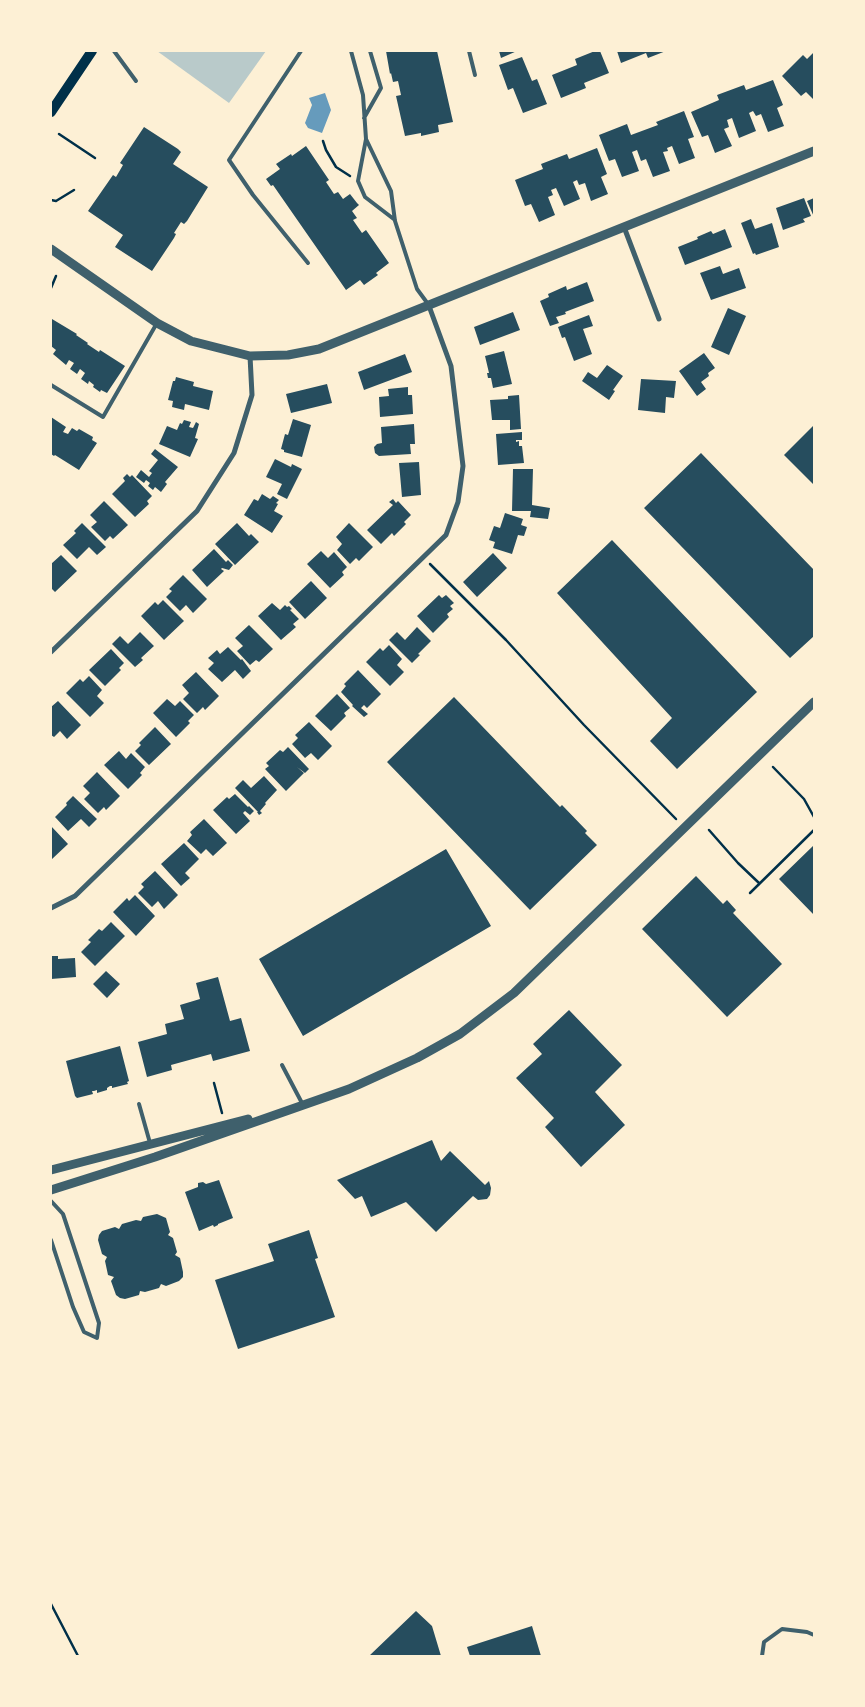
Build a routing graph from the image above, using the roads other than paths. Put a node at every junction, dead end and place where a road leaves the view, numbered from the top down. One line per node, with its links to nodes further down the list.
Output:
1 (92, 51): 9 (main road)
2 (114, 51): 8 (lane)
3 (301, 51): 16 (lane)
4 (351, 51): 10 (lane)
5 (370, 51): 10 (lane)
6 (469, 51): 7 (lane)
7 (475, 75)
8 (136, 81)
9 (51, 112)
10 (364, 118): 11 (lane)
11 (366, 140): 13 (lane); 13 (lane)
12 (814, 152): 14 (street)
13 (395, 221): 17 (lane)
14 (624, 227): 17 (street); 18 (street)
15 (51, 250): 19 (street)
16 (308, 263)
17 (429, 306): 20 (street); 24 (street)
18 (658, 319)
19 (157, 323): 20 (street); 21 (lane)
20 (250, 356): 22 (street)
21 (51, 385)
22 (51, 652)
23 (814, 702): 27 (street)
24 (51, 908)
25 (282, 1065): 27 (lane)
26 (139, 1104): 28 (lane)
27 (299, 1106): 28 (street); 29 (street)
28 (150, 1143): 29 (street); 30 (street)
29 (155, 1157): 31 (street)
30 (51, 1170)
31 (51, 1190)
32 (51, 1201): 33 (lane)
33 (51, 1240)
34 (814, 1635): 35 (lane)
35 (762, 1656)

